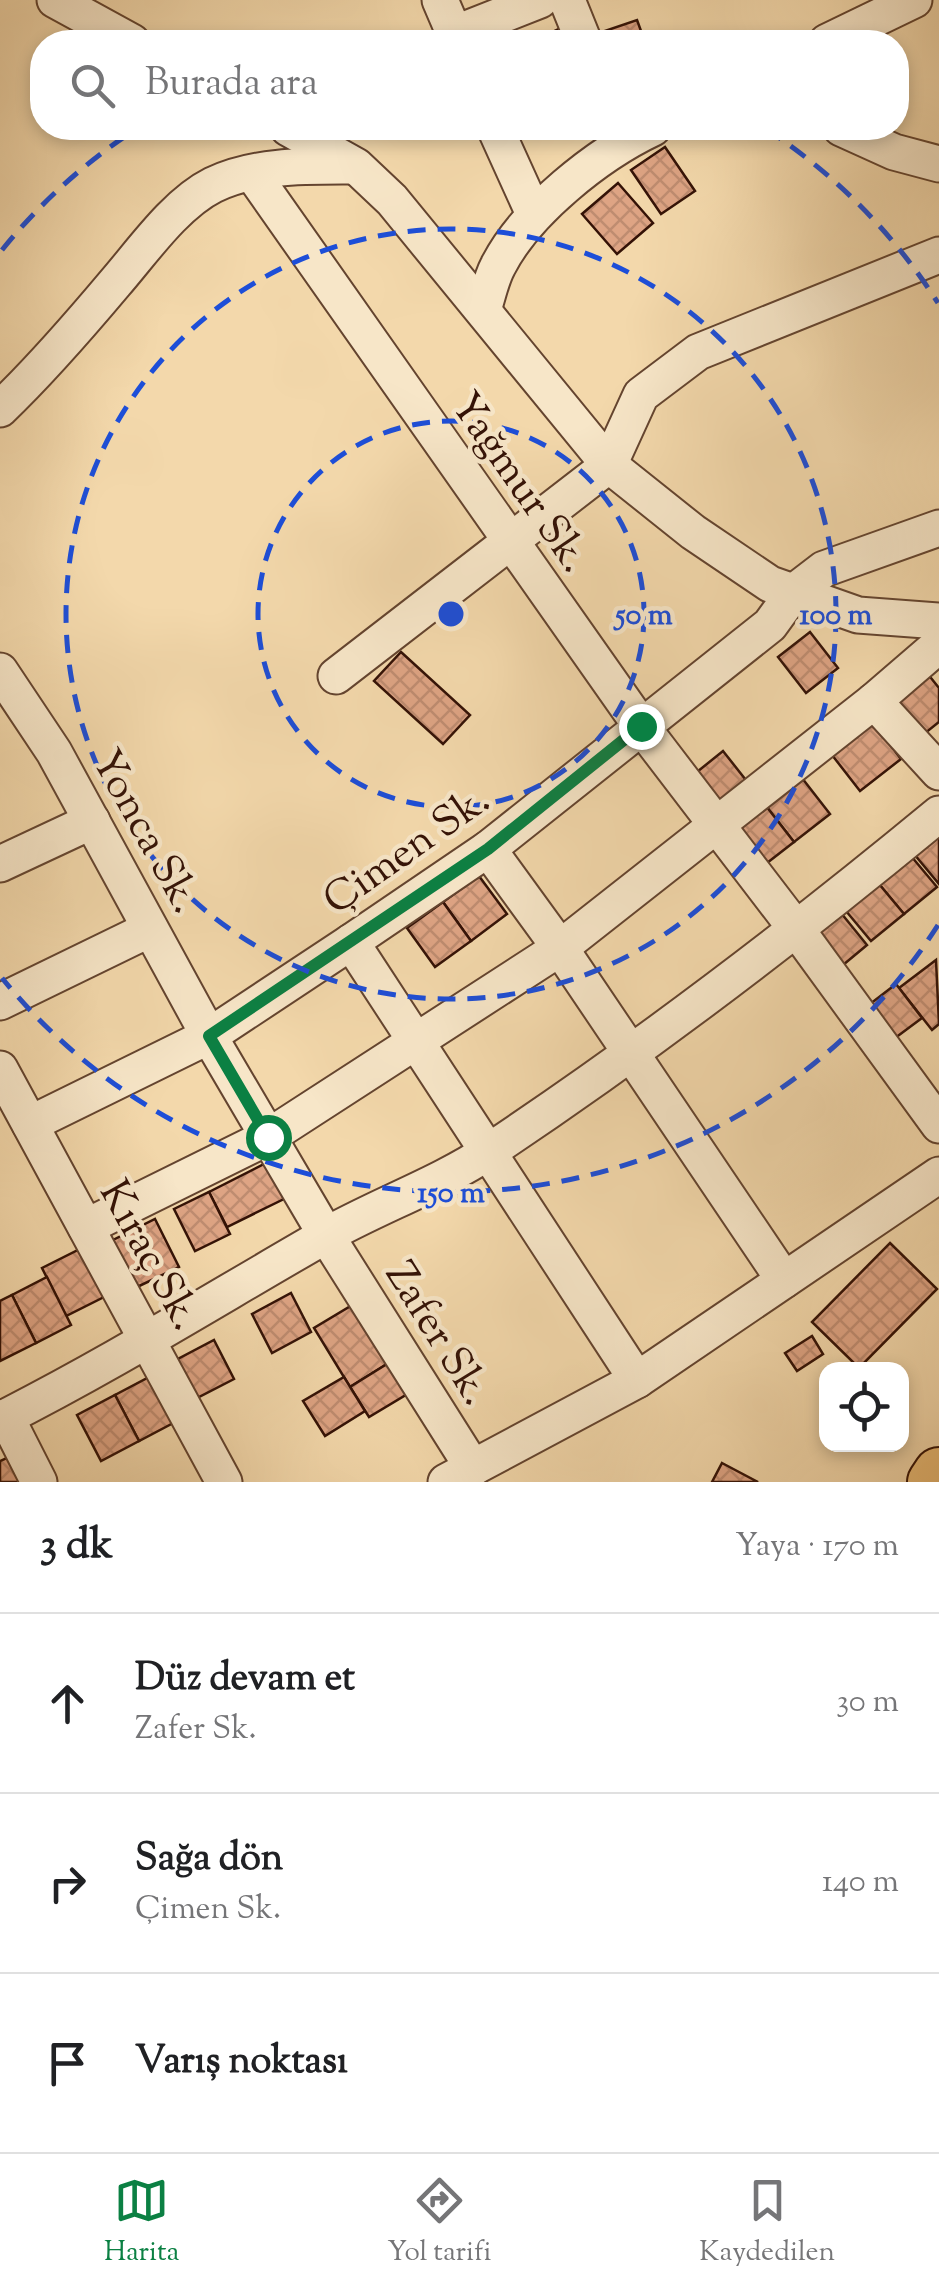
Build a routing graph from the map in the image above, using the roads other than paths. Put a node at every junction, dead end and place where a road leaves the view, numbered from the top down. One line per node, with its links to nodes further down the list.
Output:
1 (54, 0): 6 (street)
2 (440, 0): 7 (street)
3 (540, 0): 8 (street)
4 (567, 0): 9 (street)
5 (914, 0): 10 (street)
6 (110, 30)
7 (453, 30)
8 (474, 30)
9 (579, 30)
10 (852, 30)
11 (309, 140): 16 (street)
12 (501, 140): 18 (street)
13 (622, 140): 18 (street)
14 (868, 140): 15 (street)
15 (939, 164)
16 (356, 166): 17 (street); 20 (street)
17 (252, 173): 21 (street); 24 (street, Yağmur Sk.)
18 (534, 214): 20 (street)
19 (939, 254): 22 (street)
20 (483, 310): 22 (street)
21 (0, 409)
22 (610, 466): 24 (street); 25 (street)
23 (939, 528): 25 (street, Çimen Sk.)
24 (510, 544): 29 (street); 31 (street, Yağmur Sk.)
25 (794, 592): 26 (street); 31 (street, Çimen Sk.)
26 (939, 621)
27 (939, 645): 30 (street)
28 (0, 671): 34 (street, Yonca Sk.)
29 (336, 676)
30 (874, 701): 32 (street); 35 (street)
31 (641, 726): 35 (street, Yağmur Sk.); 36 (street, Çimen Sk.)
32 (939, 772)
33 (939, 814): 39 (street)
34 (92, 822): 37 (street); 38 (street, Yonca Sk.)
35 (714, 824): 39 (street, Yağmur Sk.); 41 (street)
36 (488, 849): 40 (street, Çimen Sk.); 41 (street)
37 (0, 864)
38 (150, 929): 42 (street); 43 (street, Yonca Sk.)
39 (798, 930): 45 (street); 48 (street, Yağmur Sk.)
40 (351, 942): 43 (street, Çimen Sk.); 44 (street)
41 (560, 948): 44 (street); 45 (street)
42 (0, 1002)
43 (209, 1036): 47 (street, Çimen Sk.); 49 (street, Zafer Sk.)
44 (417, 1043): 49 (street); 50 (street)
45 (630, 1054): 50 (street); 54 (street)
46 (0, 1070): 47 (street, Kıraç Sk.)
47 (30, 1124): 52 (street, Kıraç Sk.)
48 (939, 1125)
49 (268, 1137): 52 (street); 53 (street, Zafer Sk.)
50 (486, 1153): 53 (street); 56 (street)
51 (939, 1175): 54 (street)
52 (86, 1227): 55 (street, Kıraç Sk.)
53 (326, 1235): 55 (street); 58 (street, Zafer Sk.)
54 (784, 1280): 56 (street)
55 (148, 1342): 57 (street); 61 (street, Kıraç Sk.)
56 (636, 1380): 58 (street)
57 (3, 1419): 60 (street)
58 (479, 1473)
59 (939, 1473): 62 (highway)
60 (39, 1482)
61 (224, 1482)
62 (934, 1482)

